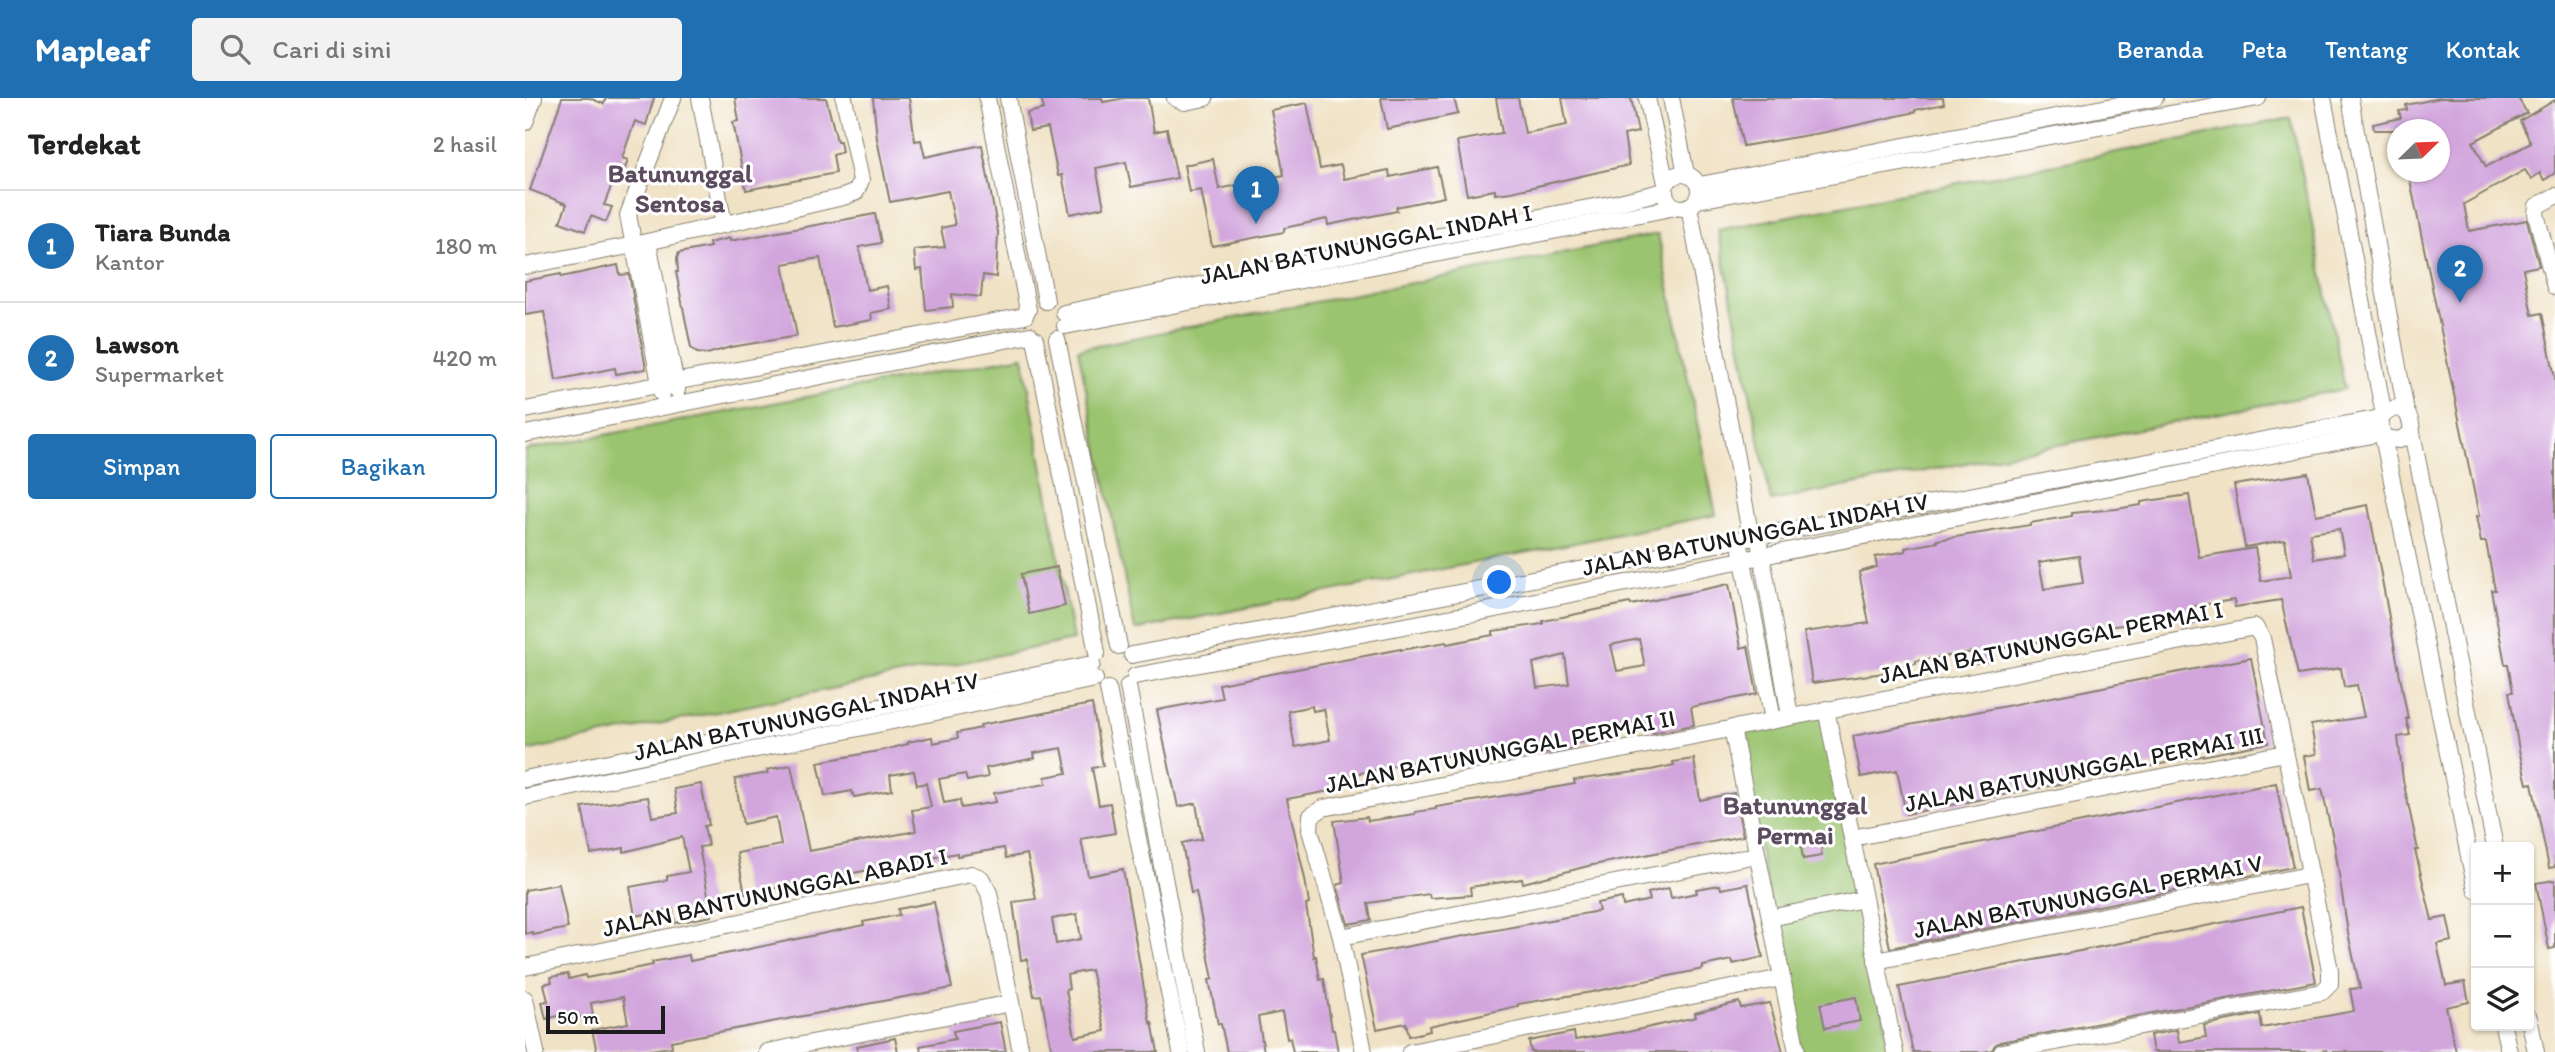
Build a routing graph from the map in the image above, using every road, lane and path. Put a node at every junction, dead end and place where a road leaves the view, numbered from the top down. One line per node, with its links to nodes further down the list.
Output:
1 (534, 98): 15 (street)
2 (673, 98): 22 (street)
3 (700, 98): 21 (street)
4 (844, 98): 21 (street)
5 (987, 98): 28 (street)
6 (1008, 98): 27 (street)
7 (1175, 98): 8 (street)
8 (1205, 98)
9 (1647, 98): 18 (street)
10 (1671, 98): 17 (street)
11 (2155, 98): 16 (street, JALAN BATUNUNGGAL INDAH I)
12 (2257, 98): 16 (street, JALAN BATUNUNGGAL INDAH I)
13 (2323, 98): 35 (street)
14 (2350, 98): 34 (street)
15 (525, 122)
16 (1975, 141): 20 (street, JALAN BATUNUNGGAL INDAH I)
17 (1686, 174): 18 (street); 20 (street)
18 (1665, 187): 20 (street); 23 (street, JALAN BATUNUNGGAL INDAH I)
19 (2555, 196): 26 (street)
20 (1691, 200): 24 (street, JALAN BATUNUNGGAL INDAH I); 40 (street)
21 (724, 225): 22 (street)
22 (641, 244): 25 (street); 31 (street)
23 (1398, 244): 24 (street); 29 (street, JALAN BATUNUNGGAL INDAH I)
24 (1401, 261): 29 (street, JALAN BATUNUNGGAL INDAH I)
25 (525, 266)
26 (2555, 287)
27 (1046, 301): 28 (street); 29 (street)
28 (1027, 313): 30 (street); 31 (street)
29 (1062, 326): 30 (street); 45 (street)
30 (1033, 337): 32 (street); 46 (street)
31 (668, 383): 32 (street); 33 (street)
32 (672, 405): 37 (street)
33 (525, 410)
34 (2406, 412): 35 (street); 36 (street)
35 (2383, 426): 36 (street); 38 (street, JALAN BATUNUNGGAL INDAH IV); 39 (street, JALAN BATUNUNGGAL INDAH IV); 60 (street)
36 (2412, 433): 58 (street)
37 (525, 434)
38 (2055, 480): 39 (street); 40 (street, JALAN BATUNUNGGAL INDAH IV)
39 (2058, 497): 41 (street, JALAN BATUNUNGGAL INDAH IV)
40 (1749, 538): 41 (street); 42 (street); 43 (street, JALAN BATUNUNGGAL INDAH IV)
41 (1762, 556): 42 (street, JALAN BATUNUNGGAL INDAH IV); 49 (street)
42 (1743, 559): 44 (street, JALAN BATUNUNGGAL INDAH IV); 50 (street)
43 (1476, 590): 44 (street); 45 (street, JALAN BATUNUNGGAL INDAH IV)
44 (1480, 612): 47 (street, JALAN BATUNUNGGAL INDAH IV)
45 (1126, 650): 46 (street); 47 (street)
46 (1098, 671): 47 (street); 52 (street, JALAN BATUNUNGGAL INDAH IV); 54 (street, JALAN BATUNUNGGAL INDAH IV); 72 (street)
47 (1131, 681): 72 (street)
48 (1826, 709): 49 (street); 53 (street, JALAN BATUNUNGGAL PERMAI I); 57 (street)
49 (1790, 716): 50 (street)
50 (1773, 720): 51 (street)
51 (1732, 728): 59 (street); 64 (street, JALAN BATUNUNGGAL PERMAI II)
52 (739, 735): 54 (street); 55 (street, JALAN BATUNUNGGAL INDAH IV)
53 (2285, 753): 57 (street, JALAN BATUNUNGGAL PERMAI III); 61 (street, JALAN BATUNUNGGAL PERMAI I)
54 (743, 754): 56 (street, JALAN BATUNUNGGAL INDAH IV)
55 (525, 779)
56 (525, 797)
57 (1852, 838): 62 (street)
58 (2494, 842)
59 (1757, 855): 63 (street); 64 (street)
60 (2471, 865)
61 (2309, 875): 65 (street, JALAN BATUNUNGGAL PERMAI V); 81 (street, JALAN BATUNUNGGAL PERMAI I)
62 (1864, 899): 63 (street); 65 (street)
63 (1770, 918): 67 (street)
64 (1341, 937): 77 (street, JALAN BATUNUNGGAL PERMAI II)
65 (1877, 961): 80 (street)
66 (525, 967): 69 (street, JALAN BANTUNUNGGAL ABADI I)
67 (1782, 978): 78 (street); 79 (street)
68 (525, 999): 73 (street)
69 (1011, 1003): 74 (street); 75 (street, JALAN BANTUNUNGGAL ABADI I)
70 (2504, 1031): 82 (street)
71 (2532, 1031): 83 (street)
72 (1184, 1040): 76 (street)
73 (536, 1052)
74 (767, 1052)
75 (1021, 1052)
76 (1197, 1052)
77 (1364, 1052)
78 (1410, 1052)
79 (1797, 1052)
80 (1895, 1052)
81 (2002, 1052)
82 (2509, 1052)
83 (2536, 1052)

